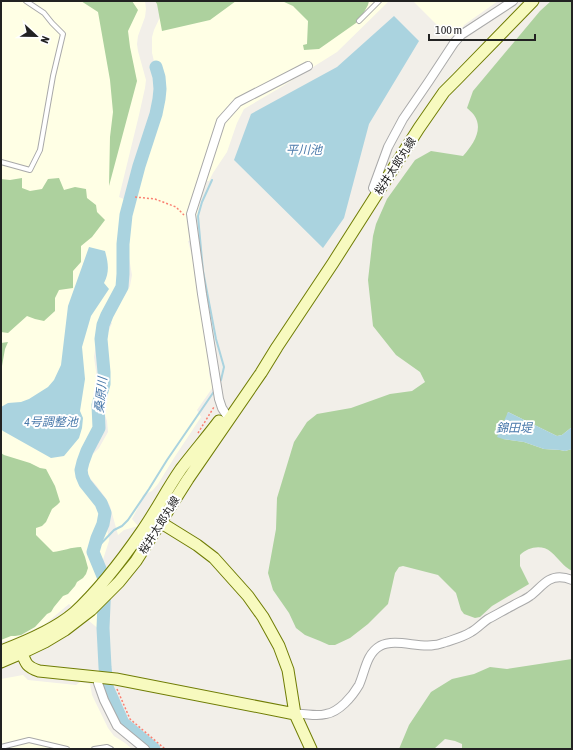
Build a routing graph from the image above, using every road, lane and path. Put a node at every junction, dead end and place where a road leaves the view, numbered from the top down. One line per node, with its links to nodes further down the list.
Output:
1 (26, 1): 7 (lane)
2 (379, 1): 5 (lane)
3 (513, 1): 8 (street)
4 (533, 1): 8 (main road, 桜井太郎丸線)
5 (360, 21)
6 (308, 66): 10 (street)
7 (1, 162)
8 (377, 192): 11 (main road, 桜井太郎丸線)
9 (135, 197): 10 (path)
10 (193, 227): 11 (street)
11 (227, 417): 12 (main road, 桜井太郎丸線)
12 (156, 519): 14 (main road, 桜井太郎丸線); 15 (main road, 桜井太郎丸線); 19 (main road)
13 (572, 580): 19 (street)
14 (1, 651)
15 (22, 653): 16 (main road, 桜井太郎丸線); 17 (main road)
16 (1, 662)
17 (100, 678): 18 (main road); 24 (street)
18 (115, 684): 19 (main road); 25 (path)
19 (296, 714): 26 (main road)
20 (1, 747): 21 (lane)
21 (67, 749)
22 (94, 749): 23 (lane)
23 (111, 749)
24 (146, 749)
25 (165, 749)
26 (311, 749)

